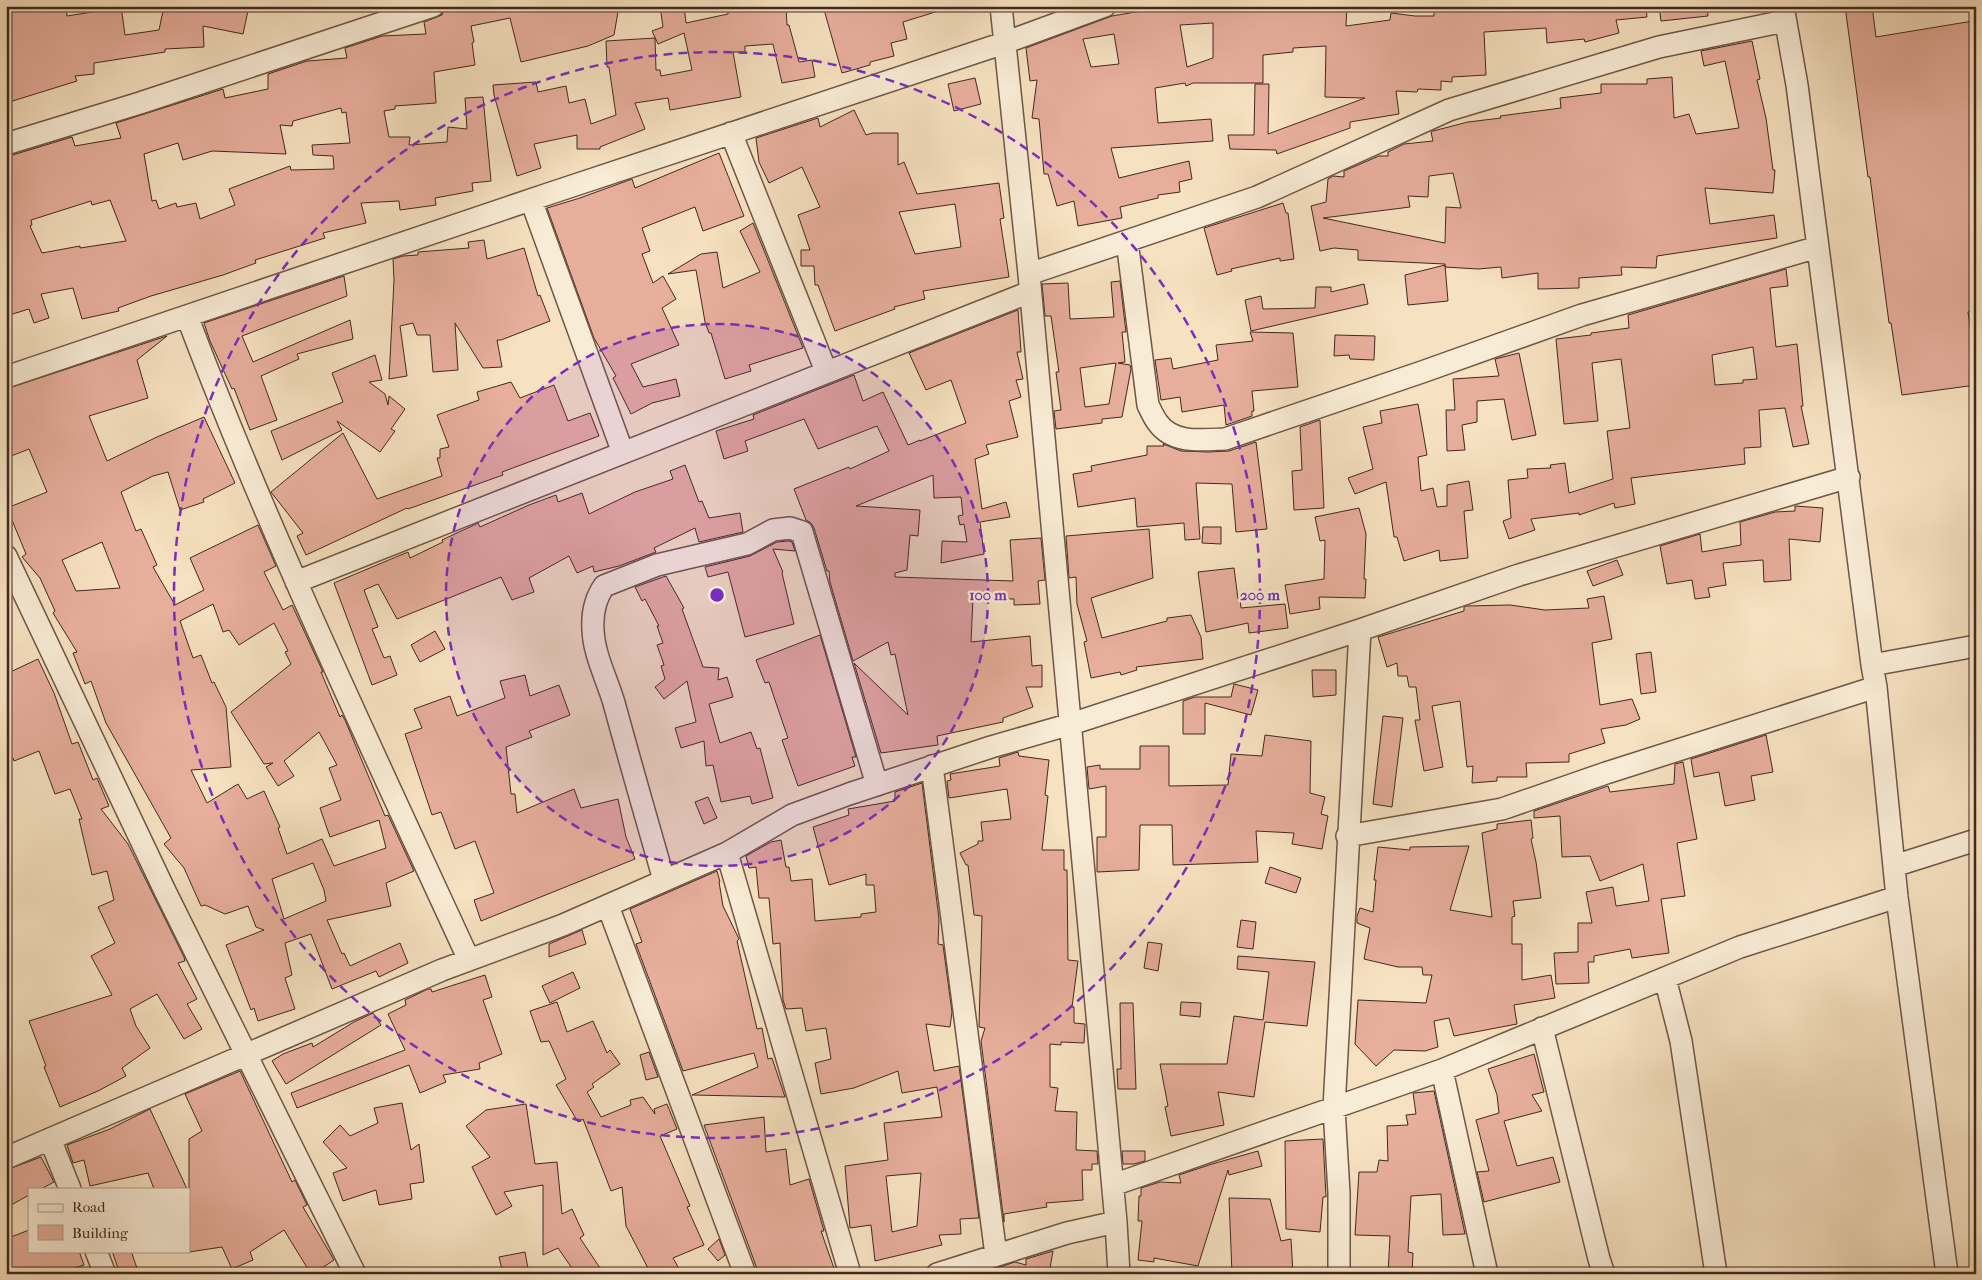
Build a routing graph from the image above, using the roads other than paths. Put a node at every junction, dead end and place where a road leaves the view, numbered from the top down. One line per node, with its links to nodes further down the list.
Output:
1 (432, 6): 7 (street)
2 (1001, 6): 5 (street)
3 (1105, 6): 5 (street)
4 (1784, 14): 9 (street); 10 (street)
5 (1004, 43): 6 (street); 11 (street)
6 (732, 133): 8 (street); 13 (street)
7 (6, 144)
8 (531, 200): 12 (street); 15 (street)
9 (1126, 241): 10 (street); 11 (street)
10 (1818, 247): 16 (street)
11 (1029, 283): 13 (street); 23 (street)
12 (187, 316): 14 (street); 18 (street)
13 (826, 371): 15 (street)
14 (6, 377)
15 (622, 453): 18 (street)
16 (1848, 476): 19 (street); 21 (street)
17 (6, 556): 36 (street)
18 (296, 582): 33 (street)
19 (1360, 630): 23 (street); 26 (street)
20 (1976, 646): 21 (street)
21 (1872, 665): 22 (street)
22 (1876, 686): 26 (street); 29 (street)
23 (1071, 724): 24 (street); 41 (street)
24 (932, 766): 25 (street); 45 (street)
25 (877, 784): 28 (street); 30 (street)
26 (1347, 836): 38 (street)
27 (1976, 840): 29 (street)
28 (727, 853): 30 (street); 49 (street)
29 (1894, 866): 31 (street)
30 (664, 880): 32 (street)
31 (1897, 897): 34 (street); 56 (street)
32 (608, 906): 33 (street); 48 (street)
33 (469, 960): 36 (street)
34 (1666, 978): 35 (street); 55 (street)
35 (1542, 1028): 37 (street); 54 (street)
36 (246, 1056): 39 (street); 47 (street)
37 (1442, 1070): 38 (street); 53 (street)
38 (1334, 1108): 41 (street); 52 (street)
39 (50, 1139): 40 (street); 42 (street)
40 (6, 1158)
41 (1113, 1185): 43 (street)
42 (70, 1188)
43 (1116, 1222): 45 (street); 51 (street)
44 (96, 1252): 46 (street)
45 (996, 1255): 50 (street)
46 (105, 1274)
47 (355, 1274)
48 (745, 1274)
49 (850, 1274)
50 (937, 1274)
51 (1119, 1274)
52 (1339, 1274)
53 (1488, 1274)
54 (1604, 1274)
55 (1716, 1274)
56 (1947, 1274)

